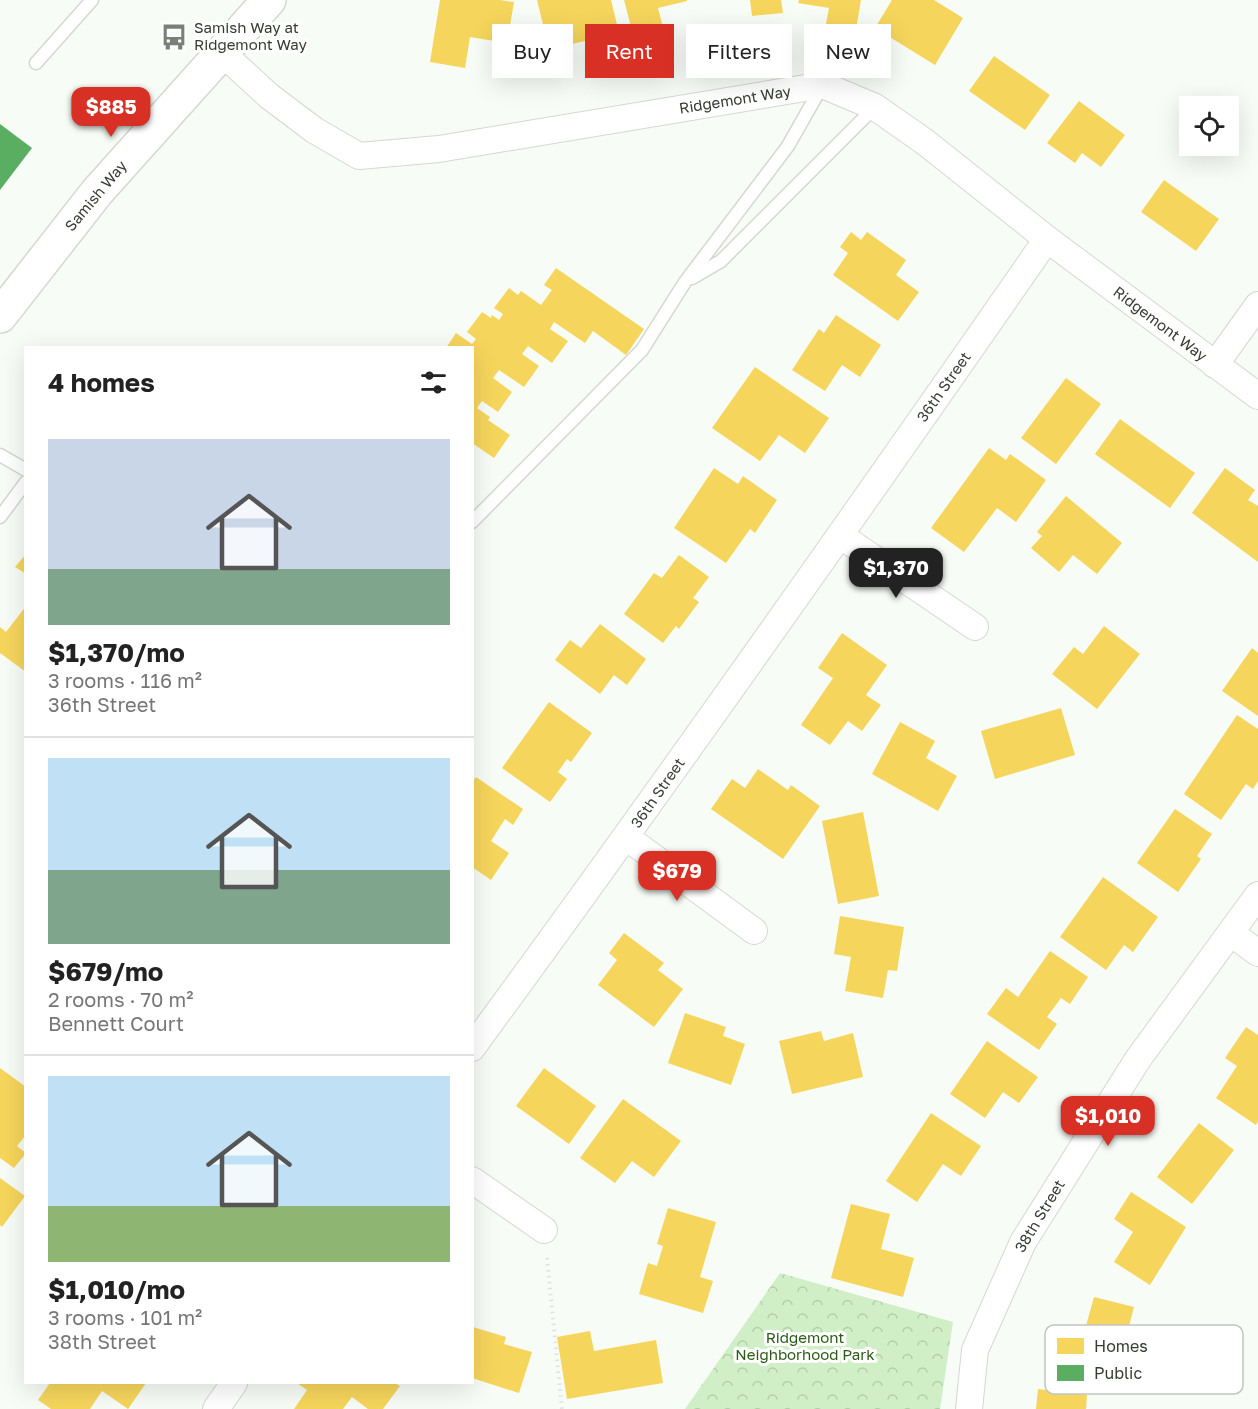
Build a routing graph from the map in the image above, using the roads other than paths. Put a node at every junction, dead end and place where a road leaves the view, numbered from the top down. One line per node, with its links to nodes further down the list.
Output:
1 (92, 0): 4 (lane)
2 (269, 0): 3 (main road, Samish Way)
3 (221, 52): 5 (street, Ridgemont Way); 10 (main road, Samish Way)
4 (36, 63)
5 (823, 85): 6 (street, Ridgemont Way); 8 (lane)
6 (874, 107): 7 (street, Ridgemont Way); 8 (lane)
7 (1047, 239): 11 (street, Ridgemont Way); 18 (street, 36th Street)
8 (685, 282): 17 (lane)
9 (1258, 305): 11 (street)
10 (0, 316)
11 (1215, 365): 12 (street, Ridgemont Way)
12 (1258, 396)
13 (0, 455): 14 (lane)
14 (24, 469)
15 (24, 485): 16 (lane)
16 (0, 517)
17 (474, 520)
18 (840, 536): 19 (street); 20 (street, 36th Street)
19 (975, 627)
20 (627, 837): 22 (street); 25 (street, 36th Street)
21 (1258, 895): 23 (street, 38th Street)
22 (754, 931)
23 (1231, 933): 24 (street); 30 (street, 38th Street)
24 (1258, 953)
25 (474, 1045)
26 (474, 1181): 27 (street)
27 (543, 1230)
28 (233, 1384): 29 (street)
29 (216, 1409)
30 (969, 1409)

